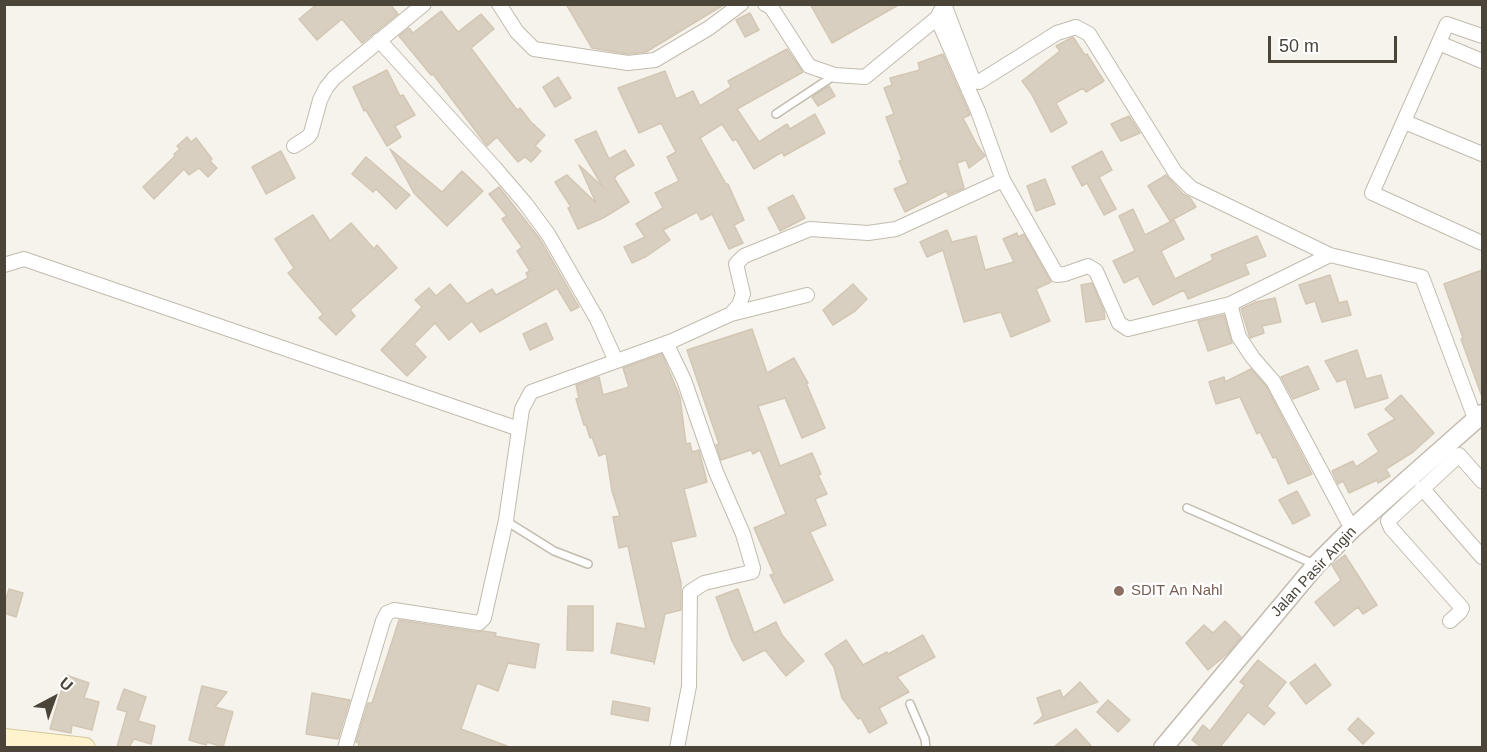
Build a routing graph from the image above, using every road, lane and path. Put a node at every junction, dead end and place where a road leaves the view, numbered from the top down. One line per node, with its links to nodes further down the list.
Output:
1 (424, 4): 8 (street)
2 (499, 4): 3 (street)
3 (741, 4)
4 (765, 4): 11 (street)
5 (944, 5): 6 (street); 18 (street)
6 (937, 18): 11 (street); 16 (street)
7 (1482, 36): 9 (street)
8 (378, 40): 14 (street); 24 (street)
9 (1439, 43): 10 (street); 13 (street)
10 (1482, 61)
11 (835, 75): 12 (lane)
12 (776, 114)
13 (1405, 123): 15 (street); 17 (street)
14 (294, 146)
15 (1482, 154)
16 (1003, 180): 21 (street); 22 (street)
17 (1482, 243)
18 (1330, 255): 21 (street); 25 (street)
19 (4, 265): 26 (street)
20 (807, 295): 22 (street)
21 (1230, 304): 31 (street)
22 (731, 314): 23 (street)
23 (666, 343): 24 (street); 40 (street)
24 (616, 361): 26 (street)
25 (1479, 418): 31 (street, Jalan Pasir Angin)
26 (519, 429): 30 (street)
27 (1482, 481): 28 (street)
28 (1422, 488): 32 (street); 35 (street)
29 (1187, 508): 34 (lane)
30 (506, 520): 33 (lane); 39 (street)
31 (1352, 529): 34 (street, Jalan Pasir Angin)
32 (1482, 557)
33 (588, 564)
34 (1316, 565): 42 (street, Jalan Pasir Angin)
35 (1450, 621)
36 (910, 704): 41 (lane)
37 (4, 739): 38 (main road)
38 (86, 747)
39 (345, 747)
40 (677, 747)
41 (926, 747)
42 (1163, 747)

